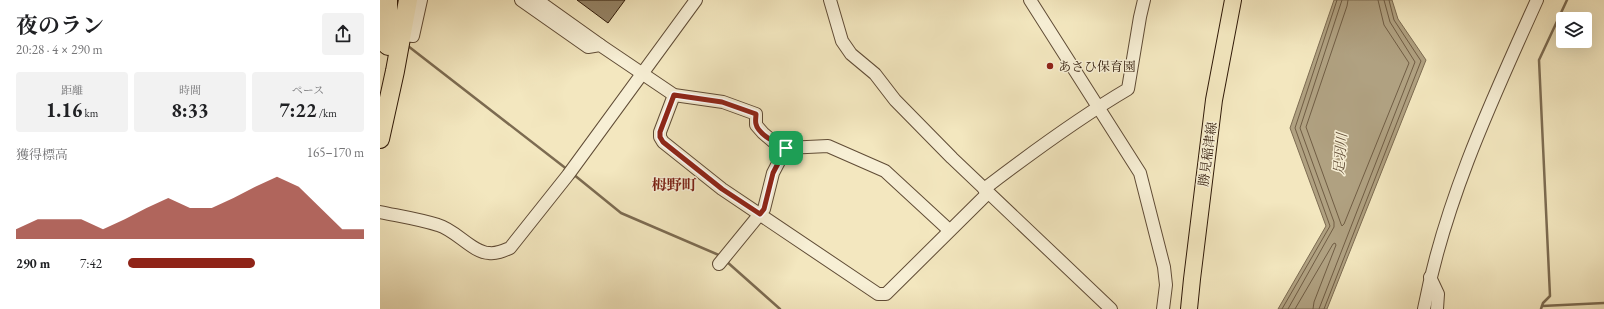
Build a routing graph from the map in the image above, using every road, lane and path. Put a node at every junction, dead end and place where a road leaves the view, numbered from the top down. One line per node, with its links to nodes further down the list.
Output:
1 (388, 0): 15 (highway)
2 (396, 0): 15 (highway)
3 (408, 0): 13 (highway)
4 (421, 0): 13 (street)
5 (521, 0): 14 (street)
6 (537, 0): 14 (street)
7 (696, 0): 16 (street)
8 (830, 0): 22 (street)
9 (1030, 0): 19 (street)
10 (1144, 0): 19 (street)
11 (1233, 0): 30 (main road, 勝見稲津線)
12 (1537, 0): 27 (street)
13 (402, 35): 20 (highway)
14 (600, 45): 16 (street)
15 (388, 46): 17 (highway)
16 (642, 74): 18 (street); 23 (street)
17 (380, 84)
18 (674, 95): 21 (street); 24 (street)
19 (1100, 105): 22 (street); 29 (street)
20 (380, 139)
21 (786, 148): 24 (street); 25 (street)
22 (986, 191): 25 (street); 28 (street)
23 (380, 212)
24 (760, 214): 25 (street); 26 (street)
25 (949, 230)
26 (722, 260)
27 (1430, 277): 31 (street); 32 (street)
28 (1111, 309)
29 (1163, 309)
30 (1190, 309)
31 (1424, 309)
32 (1436, 309)

